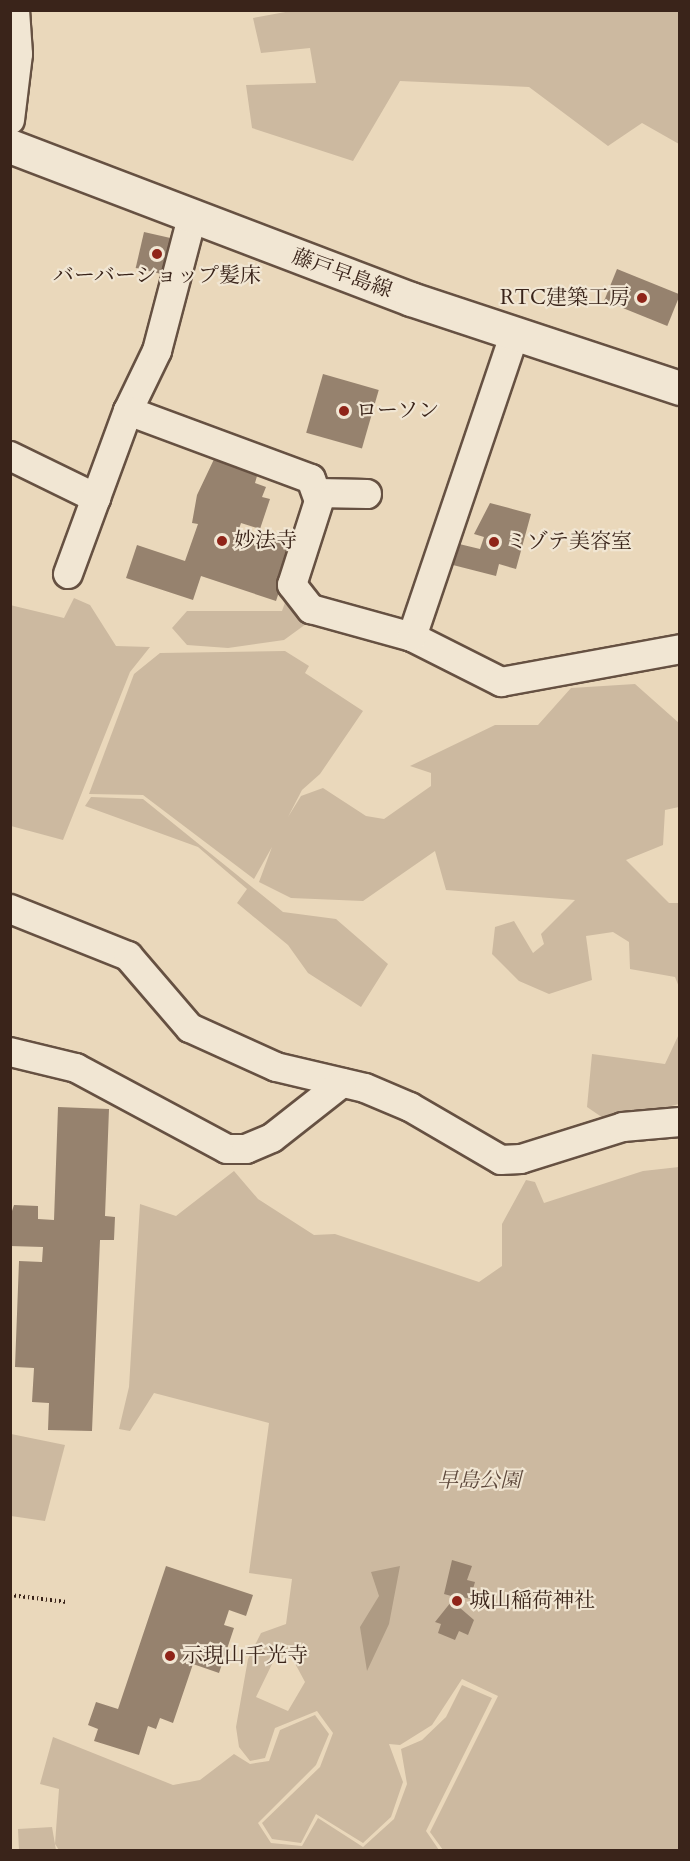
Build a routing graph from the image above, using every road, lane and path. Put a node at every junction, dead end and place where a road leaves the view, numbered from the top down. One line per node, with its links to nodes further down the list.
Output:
1 (15, 10): 2 (street)
2 (10, 120)
3 (10, 146): 4 (main road, 藤戸早島線)
4 (192, 218): 5 (main road, 藤戸早島線); 7 (street)
5 (515, 333): 6 (main road, 藤戸早島線); 13 (street)
6 (680, 388)
7 (128, 411): 9 (street); 11 (street)
8 (10, 456): 11 (street)
9 (318, 493): 10 (street); 13 (street)
10 (367, 494)
11 (96, 498): 12 (street)
12 (68, 574)
13 (412, 638): 14 (street)
14 (680, 649)
15 (10, 909): 17 (street)
16 (10, 1052): 17 (street)
17 (342, 1083): 18 (street)
18 (680, 1122)
19 (10, 1595): 20 (path)
20 (67, 1602)

